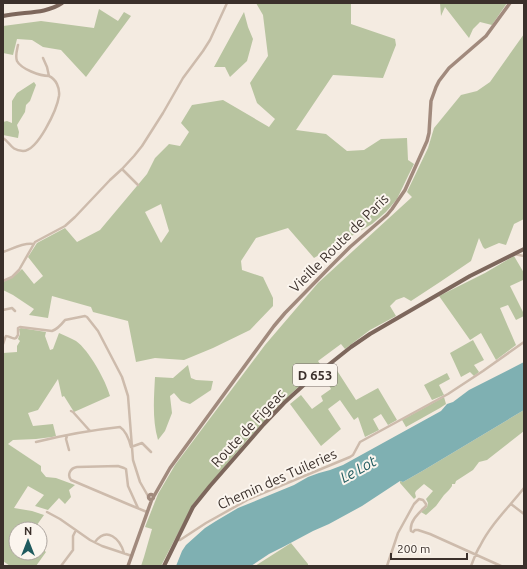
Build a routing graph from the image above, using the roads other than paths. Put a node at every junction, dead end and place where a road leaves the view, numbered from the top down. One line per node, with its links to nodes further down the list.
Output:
1 (57, 3): 5 (main road)
2 (62, 3): 5 (main road)
3 (227, 3): 10 (street)
4 (510, 3): 31 (street, Vieille Route de Paris)
5 (3, 15)
6 (18, 45): 8 (street)
7 (43, 58): 8 (street)
8 (49, 76): 9 (street)
9 (3, 138)
10 (122, 169): 11 (street); 12 (street)
11 (138, 185)
12 (33, 244): 14 (street); 17 (street)
13 (524, 249): 15 (main road, Route de Figeac / D 653)
14 (3, 252)
15 (514, 254): 16 (street); 38 (main road, Route de Figeac / D 653)
16 (524, 256)
17 (3, 281)
18 (3, 310): 19 (street)
19 (15, 310)
20 (524, 342): 38 (street, Chemin des Tuileries)
21 (3, 344): 26 (street)
22 (70, 411): 23 (street)
23 (90, 432): 24 (street); 26 (street)
24 (66, 436): 25 (street); 27 (street)
25 (36, 442)
26 (131, 447): 28 (street); 31 (street)
27 (68, 450)
28 (151, 452)
29 (524, 488): 30 (street)
30 (522, 493): 32 (street)
31 (151, 496): 35 (street)
32 (511, 504): 36 (street); 41 (street)
33 (138, 508): 33 (street); 35 (street)
34 (47, 512): 37 (street)
35 (148, 512): 42 (street)
36 (524, 514)
37 (76, 530): 39 (street); 43 (street)
38 (177, 540): 45 (main road, Route de Figeac / D 653)
39 (95, 542): 40 (street); 40 (street)
40 (125, 554): 42 (street)
41 (476, 554): 46 (street); 47 (street); 48 (street)
42 (132, 556): 44 (street)
43 (61, 566)
44 (128, 566)
45 (164, 566)
46 (388, 566)
47 (471, 566)
48 (501, 566)

